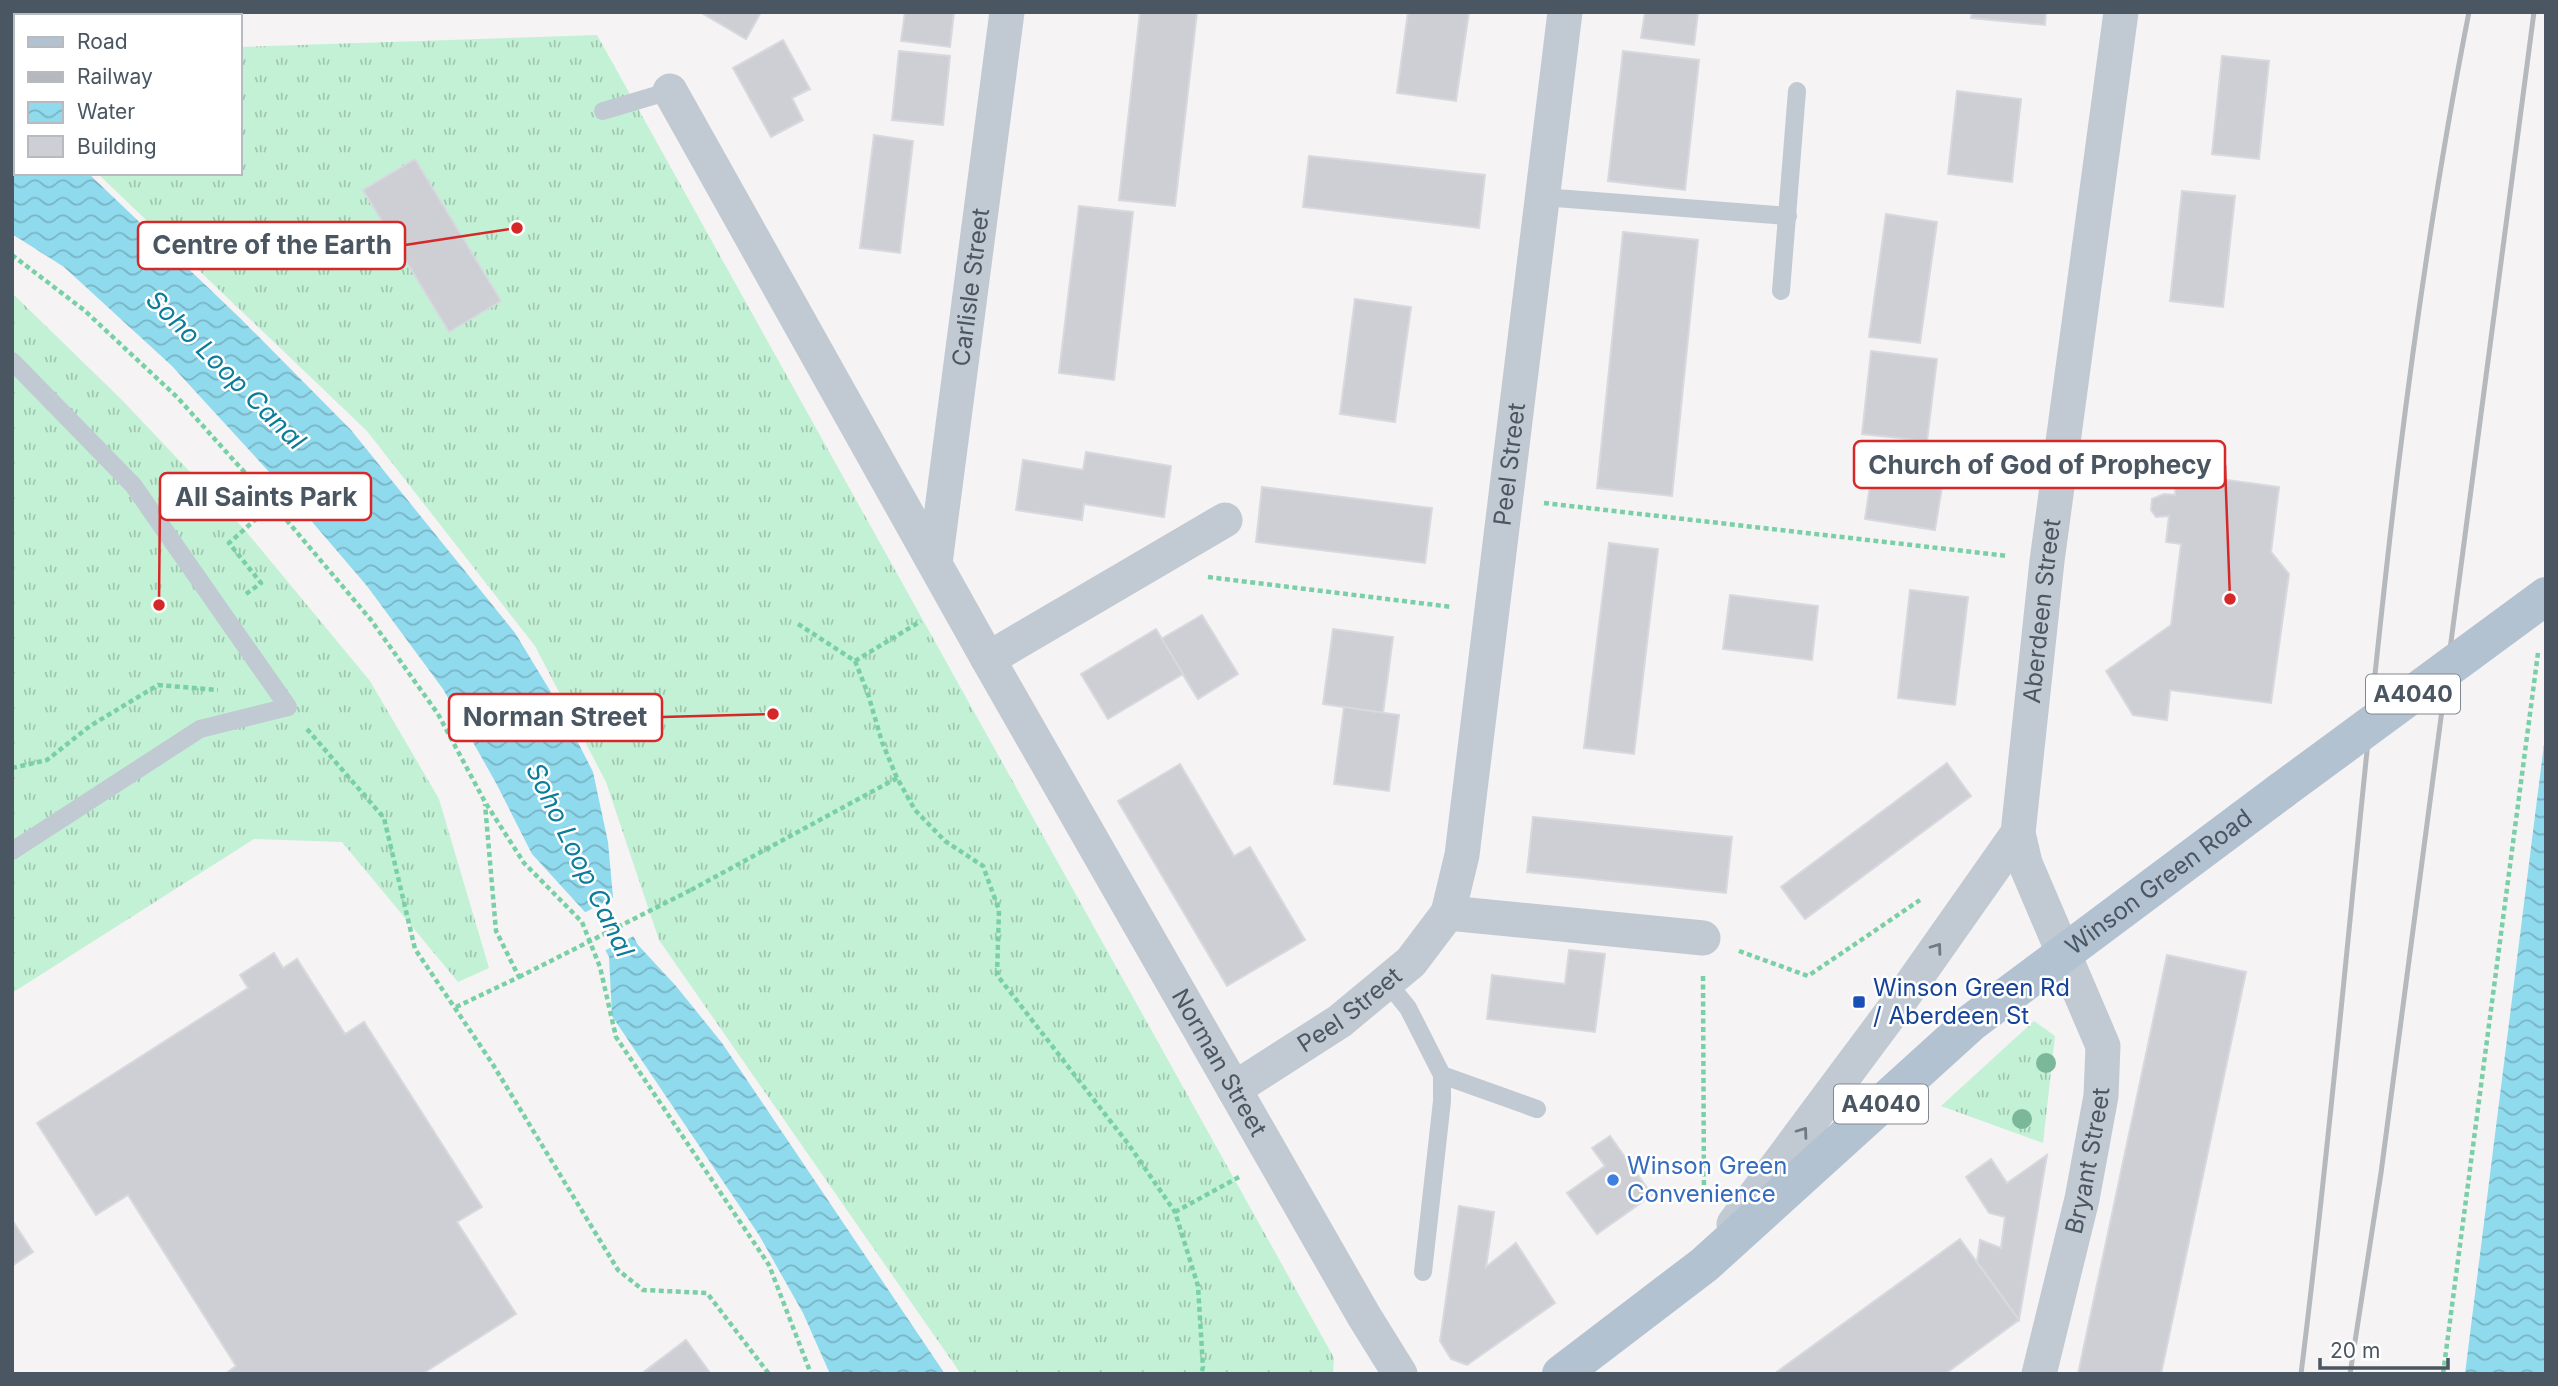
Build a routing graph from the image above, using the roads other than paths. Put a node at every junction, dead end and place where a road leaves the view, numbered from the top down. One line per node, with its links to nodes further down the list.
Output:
1 (1007, 12): 12 (street, Carlisle Street)
2 (1565, 12): 7 (street, Peel Street)
3 (2121, 12): 15 (street, Aberdeen Street)
4 (670, 91): 6 (lane); 12 (street, Norman Street)
5 (1797, 91): 8 (lane)
6 (603, 111)
7 (1543, 197): 8 (lane); 17 (street, Peel Street)
8 (1788, 216): 9 (lane)
9 (1782, 292)
10 (12, 361): 16 (lane)
11 (1225, 520): 14 (street)
12 (935, 563): 14 (street, Norman Street)
13 (2546, 596): 19 (main road, Winson Green Road / A4040, bridge)
14 (988, 659): 22 (street, Norman Street)
15 (2018, 833): 19 (street, Aberdeen Street); 24 (street, one-way to 15)
16 (12, 851)
17 (1448, 913): 18 (street); 20 (street, Peel Street)
18 (1703, 938)
19 (2064, 952): 24 (main road, Winson Green Road / A4040); 26 (street, Bryant Street)
20 (1387, 982): 21 (lane); 22 (street, Peel Street)
21 (1442, 1076): 23 (lane); 25 (lane)
22 (1234, 1089): 27 (street, Norman Street)
23 (1537, 1109)
24 (1704, 1265): 28 (main road, Winson Green Road / A4040)
25 (1423, 1272)
26 (2034, 1369)
27 (1400, 1374)
28 (1561, 1374)

